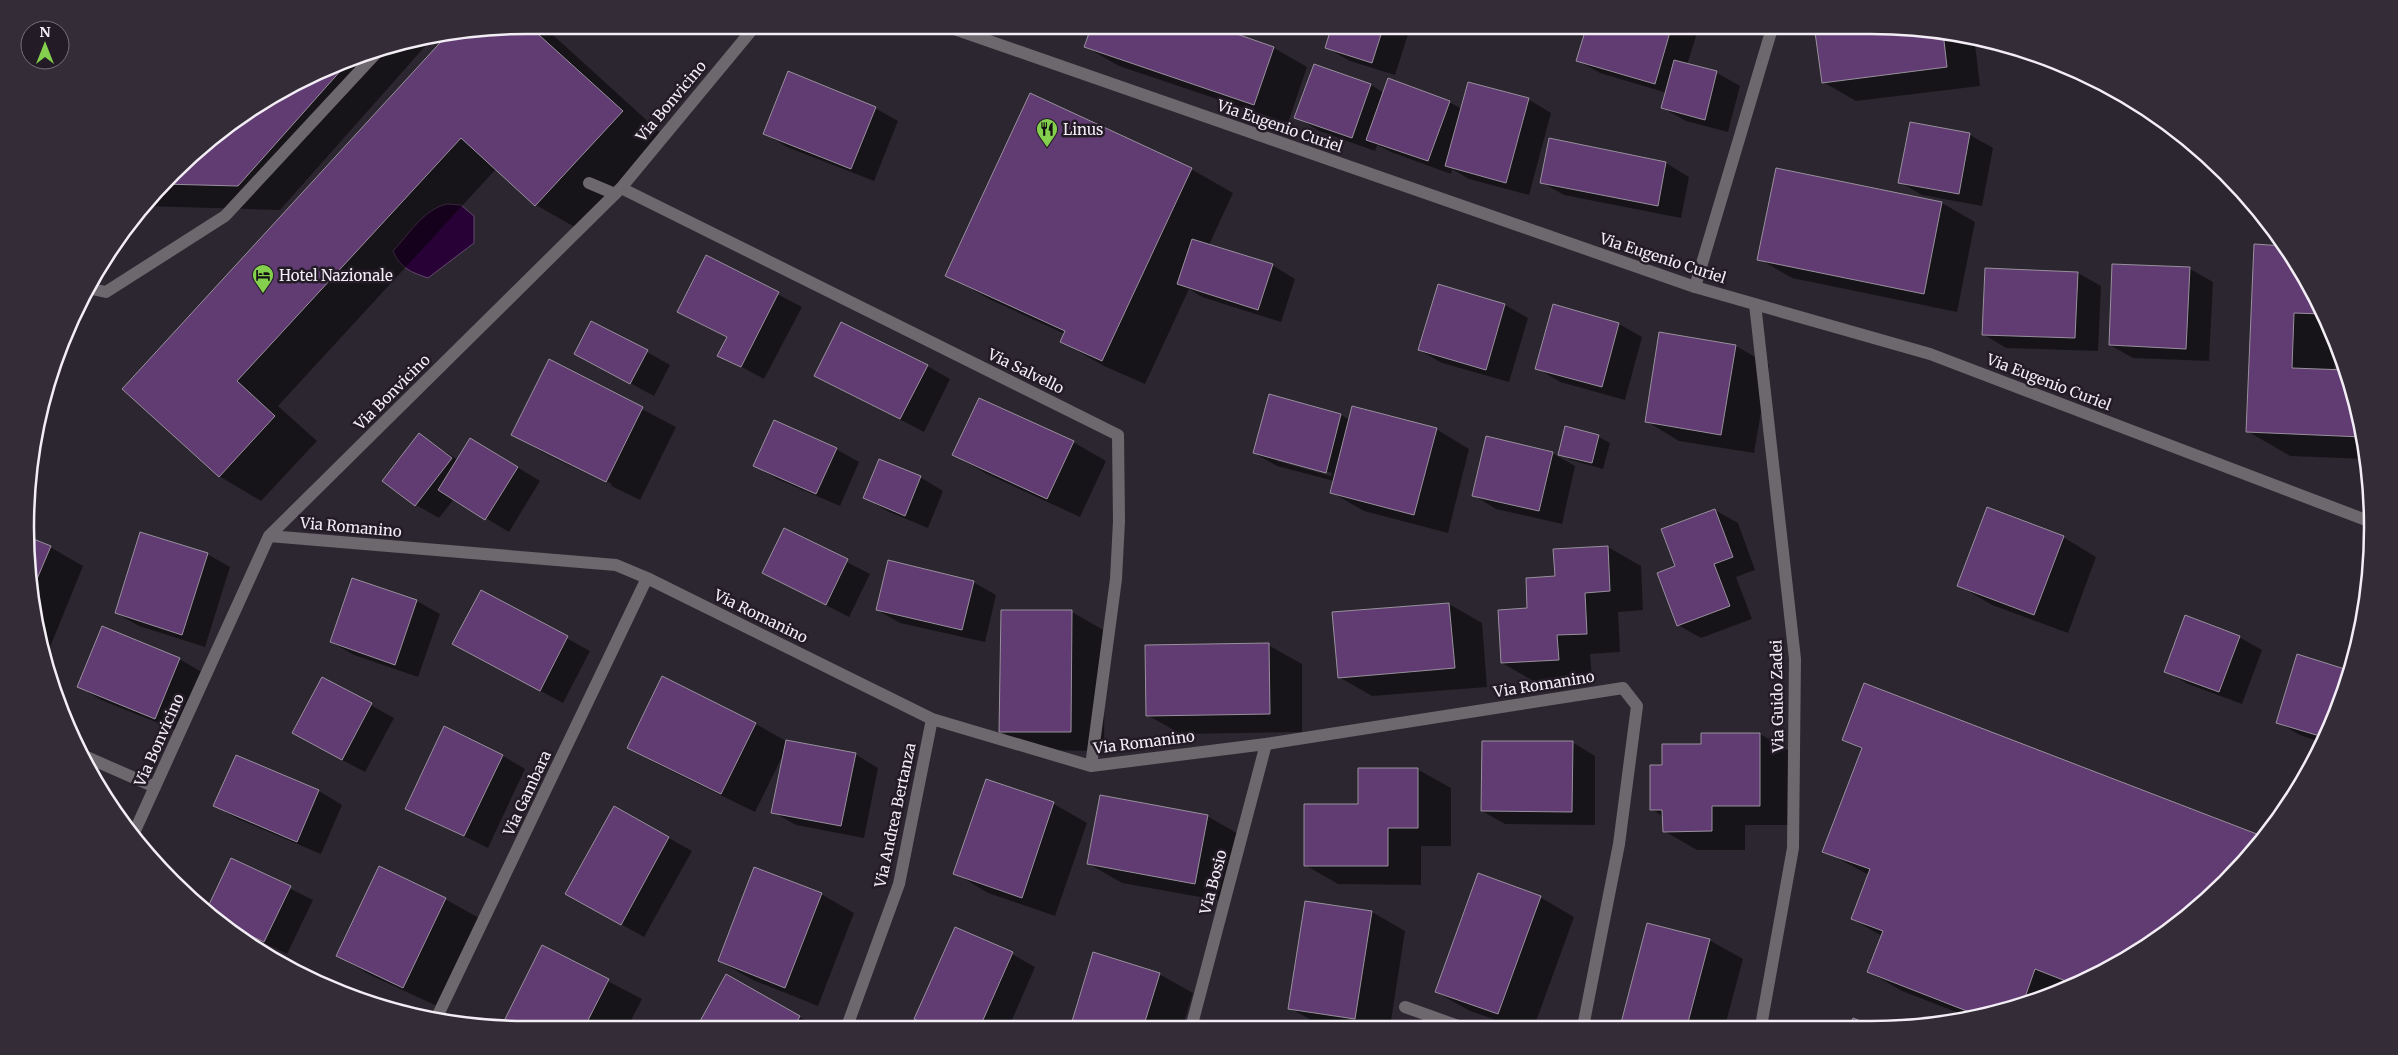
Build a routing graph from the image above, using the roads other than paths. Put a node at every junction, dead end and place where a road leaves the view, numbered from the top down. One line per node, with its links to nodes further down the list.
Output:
1 (749, 34): 6 (street, Via Bonvicino)
2 (973, 34): 7 (street, Via Eugenio Curiel)
3 (1770, 34): 7 (street)
4 (370, 60): 8 (street)
5 (589, 183): 6 (street)
6 (618, 191): 11 (street, Via Bonvicino); 16 (street, Via Salvello)
7 (1695, 287): 9 (street, Via Eugenio Curiel)
8 (95, 290)
9 (1755, 304): 10 (street, Via Eugenio Curiel); 25 (street, Via Guido Zadei)
10 (2364, 519)
11 (269, 536): 12 (street, Via Romanino); 17 (street, Via Bonvicino)
12 (647, 578): 13 (street, Via Romanino); 20 (street, Via Gambara)
13 (932, 719): 16 (street, Via Romanino); 21 (street, Via Andrea Bertanza)
14 (1266, 744): 16 (street, Via Romanino); 22 (street, Via Bosio); 24 (street, Via Romanino)
15 (92, 759): 17 (street)
16 (1091, 766)
17 (155, 787): 18 (street, Via Bonvicino)
18 (136, 828)
19 (1405, 1007): 23 (street)
20 (439, 1013)
21 (849, 1021)
22 (1193, 1021)
23 (1444, 1021)
24 (1584, 1021)
25 (1762, 1021)

